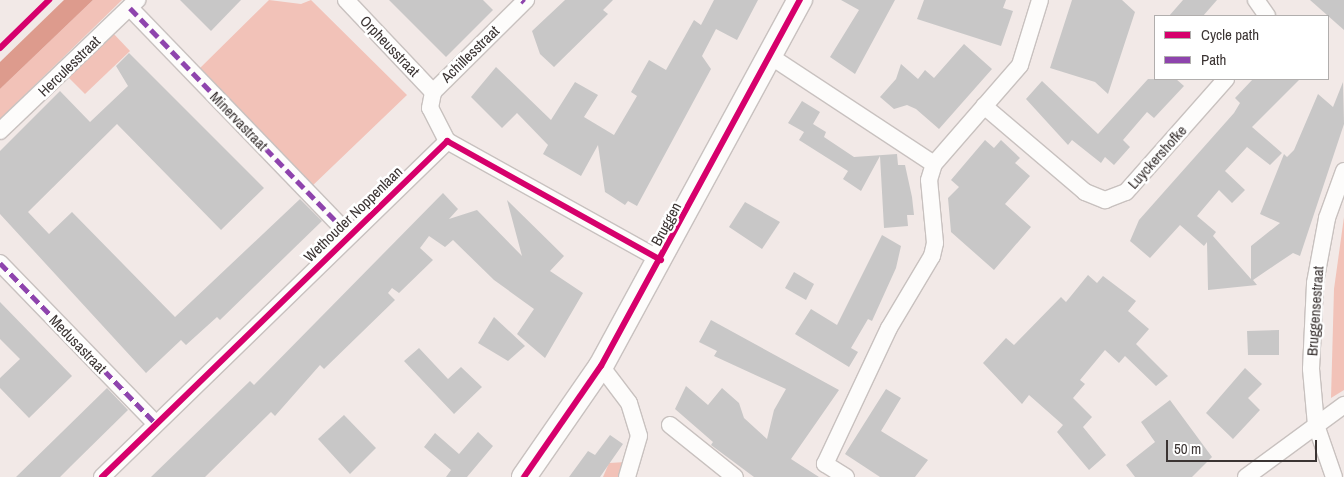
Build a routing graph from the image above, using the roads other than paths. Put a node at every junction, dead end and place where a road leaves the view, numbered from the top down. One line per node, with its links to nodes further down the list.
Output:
1 (346, 0): 10 (street, Orpheusstraat)
2 (800, 0): 8 (street, Bruggen)
3 (1040, 0): 11 (street)
4 (1256, 0): 7 (street)
5 (524, 1): 10 (street, Achillesstraat)
6 (134, 4): 12 (street, Herculesstraat); 16 (street, Minervastraat)
7 (1266, 15)
8 (770, 56): 14 (street); 17 (street, Bruggen)
9 (1225, 80): 11 (street, Luyckershofke)
10 (433, 92): 13 (street, Achillesstraat)
11 (984, 106): 14 (street)
12 (0, 131)
13 (447, 140): 16 (street, Wethouder Noppenlaan); 17 (street)
14 (934, 164): 24 (street)
15 (1344, 171): 23 (street, Bruggensestraat)
16 (349, 235): 21 (street, Wethouder Noppenlaan)
17 (661, 260): 19 (street, Bruggen)
18 (0, 264): 21 (street, Medusastraat)
19 (601, 366): 26 (street, Bruggen); 27 (street)
20 (1344, 405): 23 (street)
21 (156, 424): 25 (street, Wethouder Noppenlaan)
22 (670, 425): 28 (street)
23 (1316, 425): 30 (street); 31 (street, Bruggensestraat)
24 (821, 471): 29 (street)
25 (102, 477)
26 (524, 477)
27 (627, 477)
28 (735, 477)
29 (846, 477)
30 (1246, 477)
31 (1334, 477)

